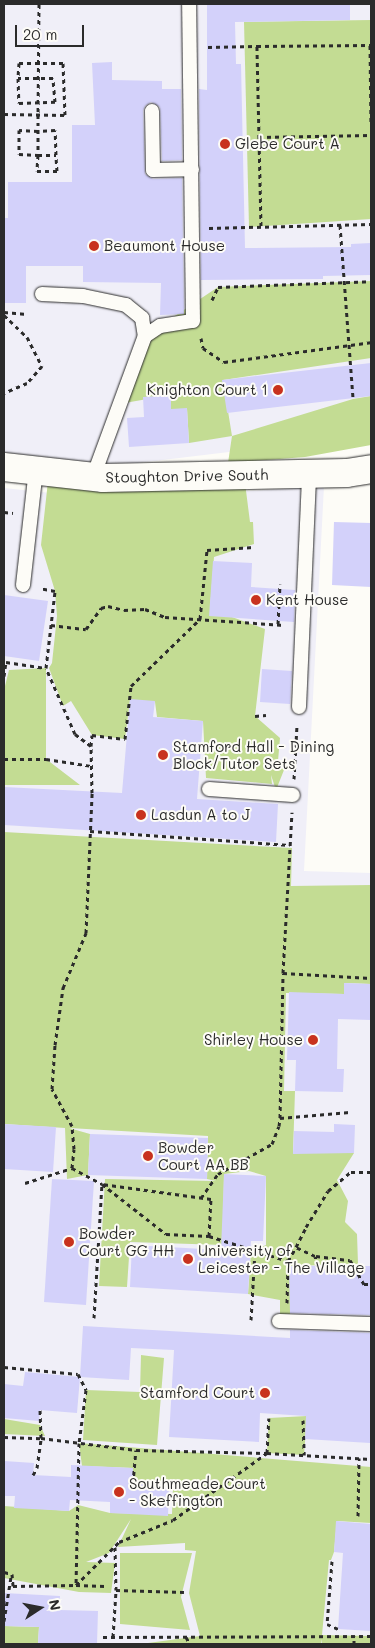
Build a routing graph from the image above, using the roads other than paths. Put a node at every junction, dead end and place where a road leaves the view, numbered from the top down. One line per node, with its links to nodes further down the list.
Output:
1 (189, 4): 3 (lane)
2 (152, 111): 3 (lane)
3 (192, 169): 5 (lane)
4 (42, 294): 5 (lane)
5 (145, 336): 10 (lane)
6 (4, 467): 8 (street, Stoughton Drive South)
7 (371, 469): 9 (street, Stoughton Drive South)
8 (36, 470): 10 (street, Stoughton Drive South); 11 (lane)
9 (309, 474): 10 (street, Stoughton Drive South); 12 (lane)
10 (93, 477)
11 (23, 585)
12 (298, 707)
13 (209, 789): 14 (lane)
14 (293, 795)
15 (283, 1321): 16 (lane)
16 (371, 1324)

